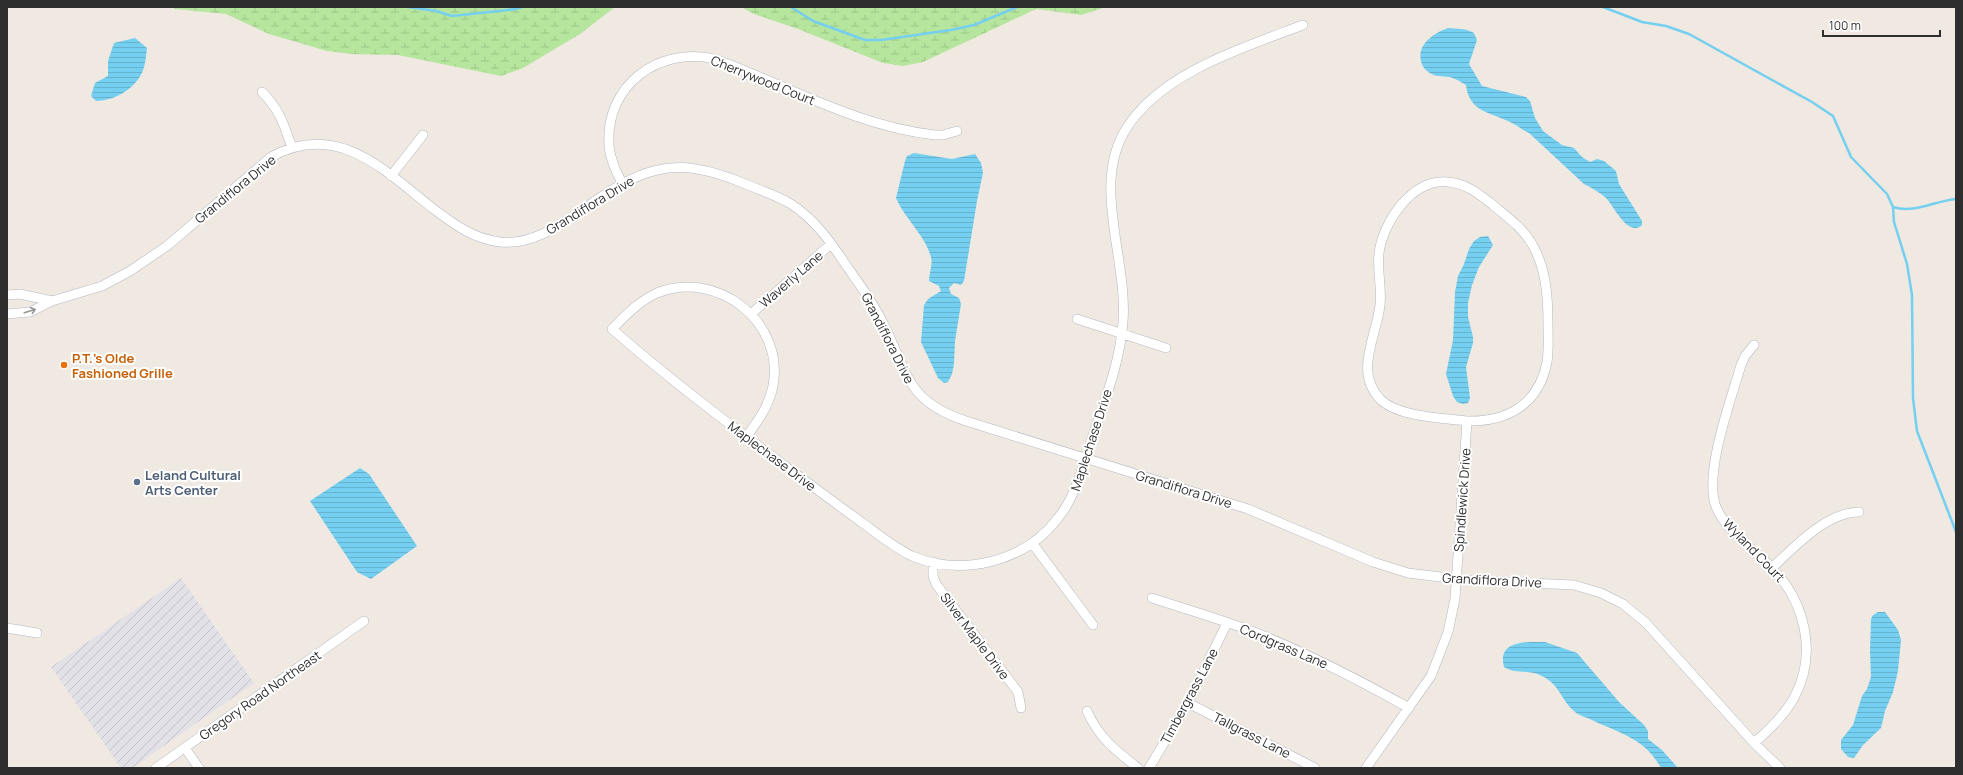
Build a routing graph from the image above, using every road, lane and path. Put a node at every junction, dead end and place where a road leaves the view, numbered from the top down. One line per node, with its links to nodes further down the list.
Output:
1 (1303, 25): 14 (street, Maplechase Drive)
2 (262, 92): 5 (street)
3 (957, 131): 7 (street, Cherrywood Court)
4 (423, 135): 6 (street)
5 (292, 148): 6 (street, Grandiflora Drive); 10 (street, Grandiflora Drive)
6 (391, 176): 7 (street, Grandiflora Drive)
7 (622, 183): 8 (street, Grandiflora Drive)
8 (831, 244): 12 (street, Waverly Lane); 19 (street, Grandiflora Drive)
9 (7, 295): 10 (street, Grandiflora Drive)
10 (52, 301): 11 (street, Grandiflora Drive, one-way to 10)
11 (7, 314)
12 (751, 314): 18 (street); 18 (street, Maplechase Drive)
13 (1077, 319): 14 (street)
14 (1122, 334): 16 (street); 19 (street, Maplechase Drive)
15 (1754, 345): 23 (street, Wyland Court)
16 (1166, 348)
17 (1467, 421): 17 (street); 24 (street, Spindlewick Drive)
18 (746, 436): 22 (street, Maplechase Drive)
19 (1086, 459): 21 (street, Maplechase Drive); 24 (street, Grandiflora Drive)
20 (1859, 512): 23 (street)
21 (1032, 544): 22 (street, Maplechase Drive); 28 (street)
22 (933, 562): 32 (street, Silver Maple Drive)
23 (1772, 568): 35 (street, Wyland Court)
24 (1456, 580): 33 (street, Spindlewick Drive); 35 (street, Grandiflora Drive)
25 (1152, 598): 27 (street, Cordgrass Lane)
26 (364, 621): 36 (street, Gregory Road Northeast)
27 (1228, 622): 31 (street, Timbergrass Lane); 33 (street, Cordgrass Lane)
28 (1093, 625)
29 (7, 628): 30 (street)
30 (37, 633)
31 (1188, 703): 40 (street, Timbergrass Lane); 41 (street, Tallgrass Lane)
32 (1021, 708)
33 (1410, 708): 42 (street, Spindlewick Drive)
34 (1087, 710): 39 (street)
35 (1754, 743): 43 (street, Grandiflora Drive)
36 (185, 748): 37 (street, Gregory Road Northeast); 38 (street)
37 (156, 768)
38 (199, 768)
39 (1138, 768)
40 (1149, 768)
41 (1315, 768)
42 (1366, 768)
43 (1780, 768)

